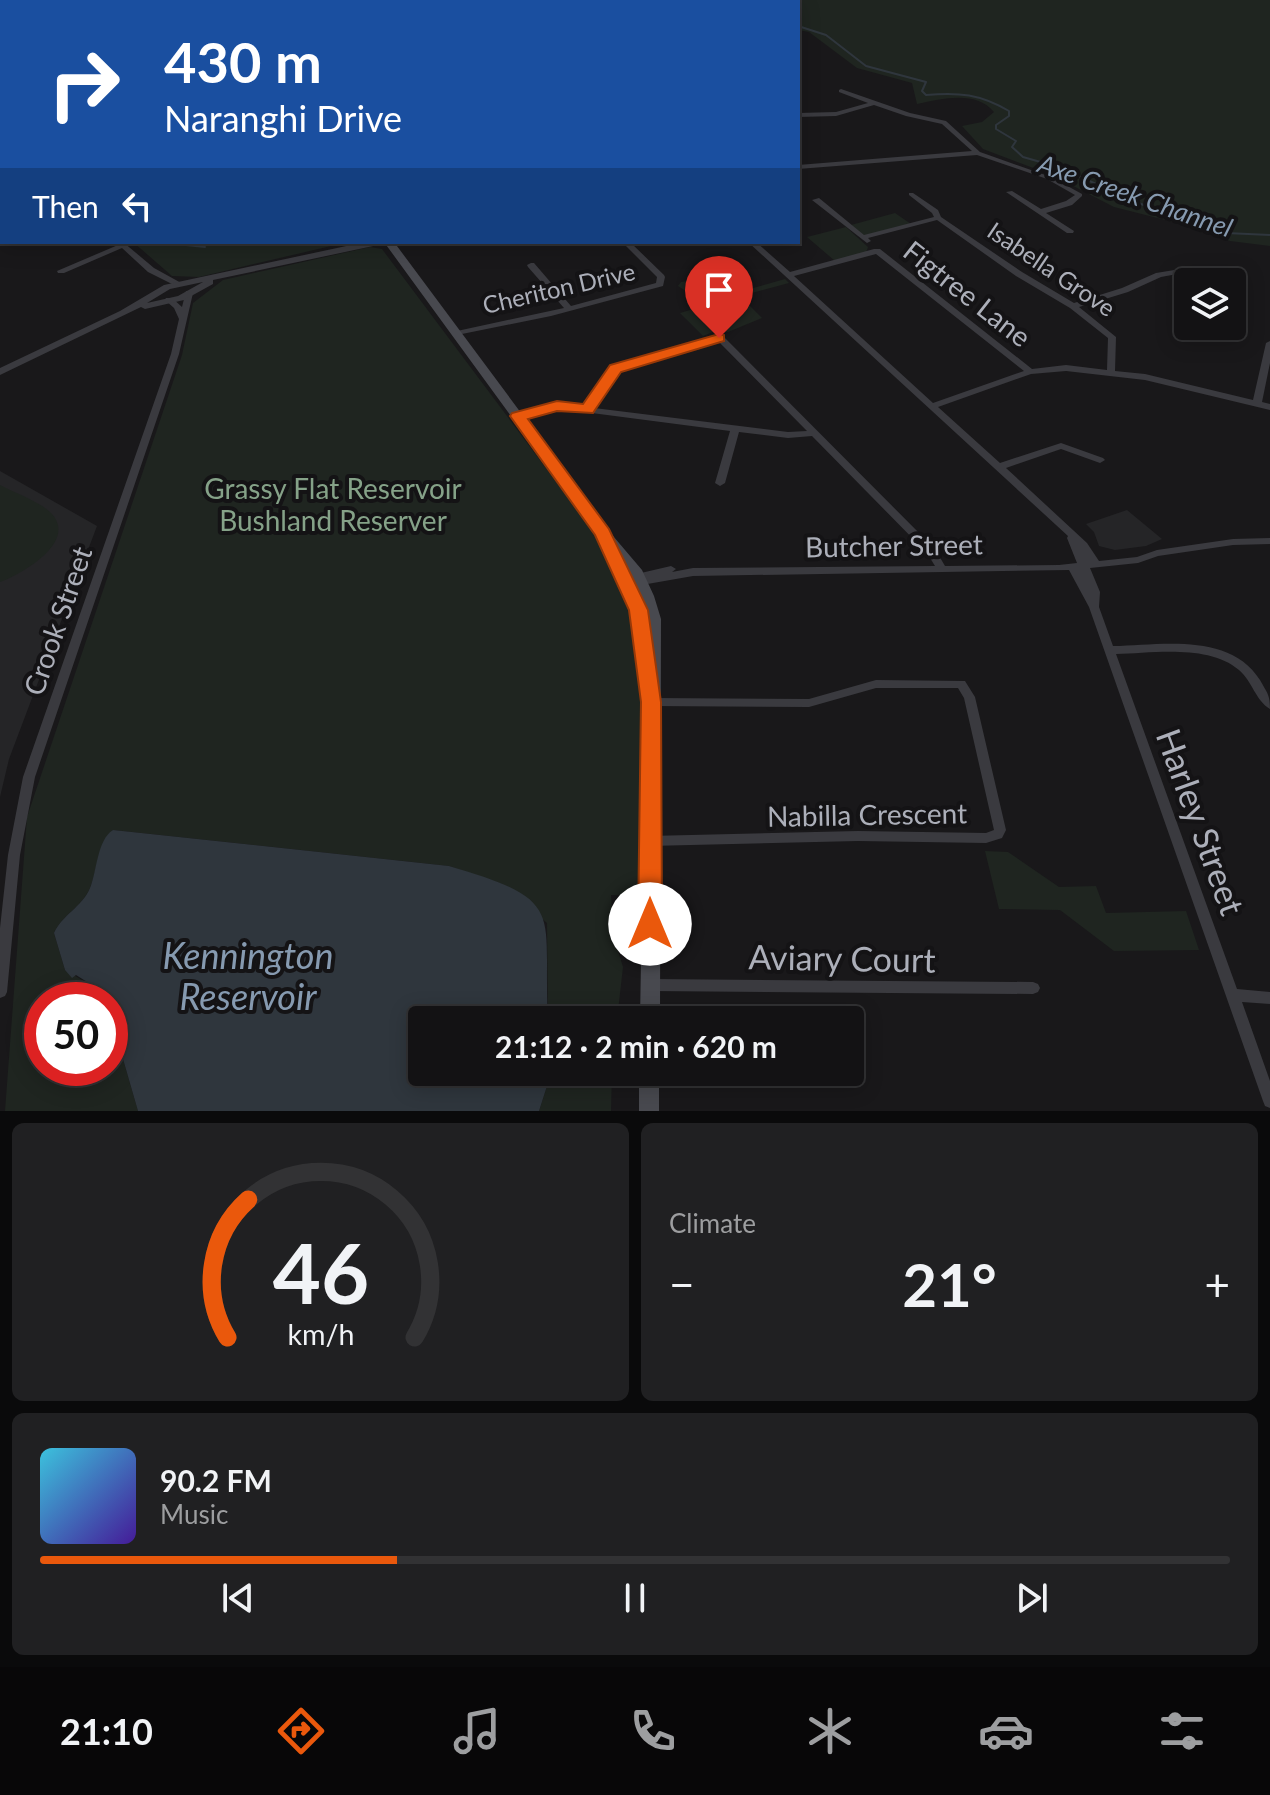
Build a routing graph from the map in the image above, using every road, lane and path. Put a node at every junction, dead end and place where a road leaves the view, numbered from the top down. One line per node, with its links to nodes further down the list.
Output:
1 (841, 91): 2 (street)
2 (875, 103): 3 (street); 4 (street)
3 (800, 115)
4 (978, 153): 5 (street); 9 (street)
5 (800, 167)
6 (1010, 192): 9 (street)
7 (911, 194): 10 (street, Isabella Grove)
8 (816, 200): 12 (street, Figtree Lane)
9 (1040, 212): 11 (street)
10 (938, 218): 12 (street); 30 (street, Isabella Grove)
11 (1070, 231)
12 (863, 237): 20 (street, Figtree Lane)
13 (121, 244): 22 (street); 23 (street)
14 (352, 244): 19 (street)
15 (367, 244): 19 (street)
16 (390, 244): 33 (main road)
17 (628, 244): 31 (street, Cheriton Drive)
18 (754, 244): 26 (street, Harley Street)
19 (330, 251): 24 (street)
20 (877, 251): 26 (street, Figtree Lane); 36 (street, Figtree Lane)
21 (531, 265): 31 (street)
22 (151, 270): 27 (street); 29 (street)
23 (61, 271)
24 (242, 272): 27 (street); 28 (street)
25 (1174, 272): 30 (street)
26 (789, 275): 39 (street, Harley Street)
27 (179, 284): 28 (street); 29 (street)
28 (190, 293): 29 (street); 32 (street, Crook Street)
29 (164, 295): 32 (street); 35 (street)
30 (1073, 306): 37 (street, Isabella Grove)
31 (569, 309): 33 (street, Cheriton Drive)
32 (183, 319): 60 (street, Crook Street)
33 (457, 333): 42 (main road)
34 (1270, 343): 38 (street)
35 (0, 372)
36 (1030, 372): 37 (street); 39 (street)
37 (1111, 372): 38 (street)
38 (1257, 404): 40 (street)
39 (932, 406): 46 (street, Harley Street)
40 (1270, 407)
41 (588, 410): 42 (street); 43 (street); 44 (street)
42 (518, 416): 52 (main road)
43 (735, 429): 44 (street); 47 (street)
44 (815, 433): 51 (street)
45 (1100, 460): 46 (street)
46 (999, 467): 49 (street, Harley Street)
47 (720, 483)
48 (1270, 541): 49 (street, Butcher Street)
49 (1090, 564): 50 (street, Butcher Street); 53 (street, Harley Street)
50 (1072, 567): 51 (street, Butcher Street); 53 (street, Harley Street)
51 (942, 569): 52 (street, Butcher Street)
52 (635, 580): 55 (main road)
53 (1094, 607): 54 (street, Harley Street)
54 (1108, 650): 56 (street); 61 (street, Harley Street)
55 (651, 702): 57 (main road); 57 (street, Nabilla Crescent)
56 (1270, 705)
57 (649, 841): 58 (main road)
58 (650, 985): 59 (street, Aviary Court); 63 (main road)
59 (1033, 988)
60 (0, 992)
61 (1232, 995): 62 (street); 65 (street, Harley Street)
62 (1270, 998)
63 (650, 1006)
64 (649, 1086): 66 (main road)
65 (1270, 1101)
66 (649, 1111)

